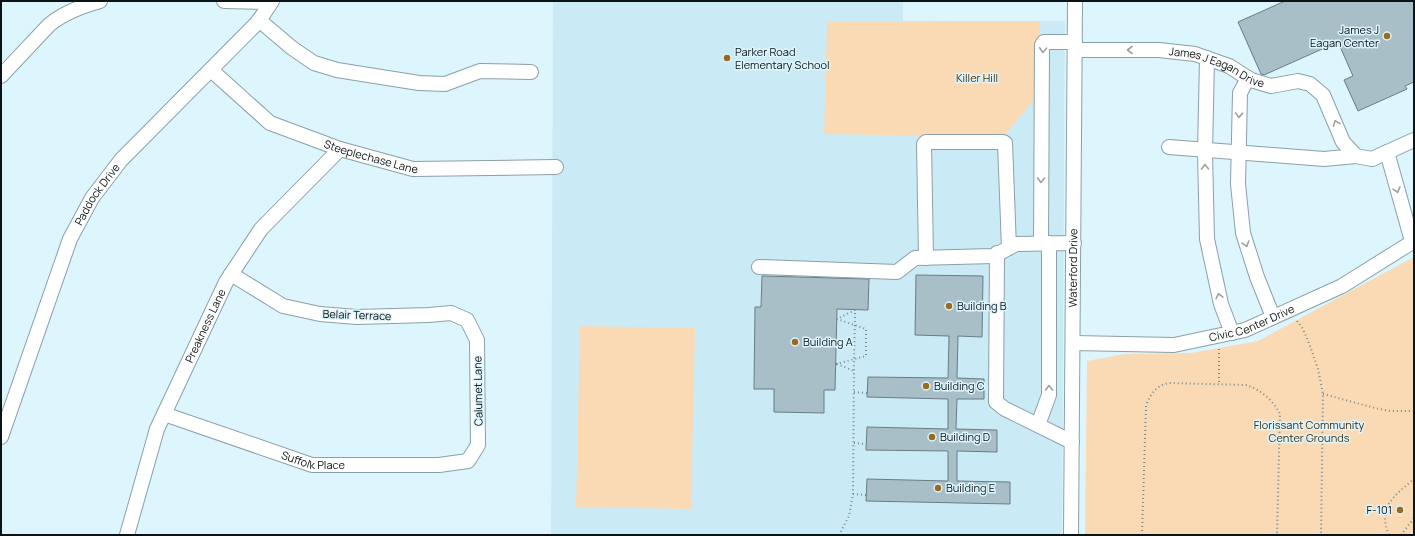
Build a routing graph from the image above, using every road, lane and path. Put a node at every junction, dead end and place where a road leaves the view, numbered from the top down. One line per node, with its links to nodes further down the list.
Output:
1 (100, 1): 9 (street)
2 (224, 1): 4 (street)
3 (1075, 1): 6 (street, Waterford Drive)
4 (271, 2): 5 (street, Paddock Drive)
5 (259, 20): 8 (street, Paddock Drive); 10 (street)
6 (1075, 46): 7 (street, James J Eagan Drive, one-way to 6); 21 (street, James J Eagan Drive, one-way to 21); 22 (street, Waterford Drive)
7 (1207, 58): 11 (street, James J Eagan Drive); 15 (street)
8 (211, 70): 14 (street, Steeplechase Lane); 41 (street, Paddock Drive)
9 (2, 72)
10 (531, 72)
11 (1248, 78): 17 (street, one-way to 17); 18 (street, James J Eagan Drive, one-way to 11)
12 (1414, 140): 16 (street)
13 (1169, 147): 15 (street)
14 (340, 149): 19 (street, Steeplechase Lane); 26 (street, Preakness Lane)
15 (1205, 150): 17 (street); 31 (street, one-way to 15)
16 (1387, 152): 18 (street); 20 (street, one-way to 20)
17 (1238, 154): 18 (street); 28 (street, one-way to 28)
18 (1356, 156)
19 (556, 167)
20 (1413, 241): 27 (street, Civic Center Drive)
21 (1045, 243): 22 (street); 23 (street); 42 (street, one-way to 21)
22 (1074, 243): 32 (street, Waterford Drive)
23 (1003, 251): 24 (street); 24 (street); 42 (street)
24 (926, 258): 25 (street)
25 (759, 267)
26 (231, 274): 29 (street, Belair Terrace); 40 (street, Preakness Lane)
27 (1288, 310): 28 (street, Civic Center Drive); 38 (path)
28 (1273, 317): 31 (street, Civic Center Drive)
29 (467, 320): 47 (street, Calumet Lane)
30 (855, 324): 30 (path); 33 (path); 33 (path)
31 (1226, 334): 32 (street, Civic Center Drive); 35 (path)
32 (1073, 343): 44 (street, Waterford Drive)
33 (854, 359): 34 (path); 34 (path)
34 (854, 371): 36 (path)
35 (1220, 384): 55 (path); 56 (path)
36 (854, 392): 37 (path); 45 (path)
37 (867, 392)
38 (1323, 394): 39 (path); 57 (path)
39 (1414, 411)
40 (164, 414): 47 (street, Suffolk Place); 52 (street, Preakness Lane)
41 (5, 416): 43 (street, Paddock Drive)
42 (1038, 425): 44 (street)
43 (1, 437)
44 (1072, 442): 54 (street, Waterford Drive)
45 (853, 444): 46 (path); 49 (path)
46 (866, 444)
47 (468, 461)
48 (1414, 479): 58 (path)
49 (853, 494): 50 (path); 53 (path)
50 (866, 495)
51 (1414, 518): 59 (path)
52 (127, 535)
53 (838, 535)
54 (1071, 535)
55 (1142, 535)
56 (1277, 535)
57 (1321, 535)
58 (1389, 535)
59 (1401, 535)

